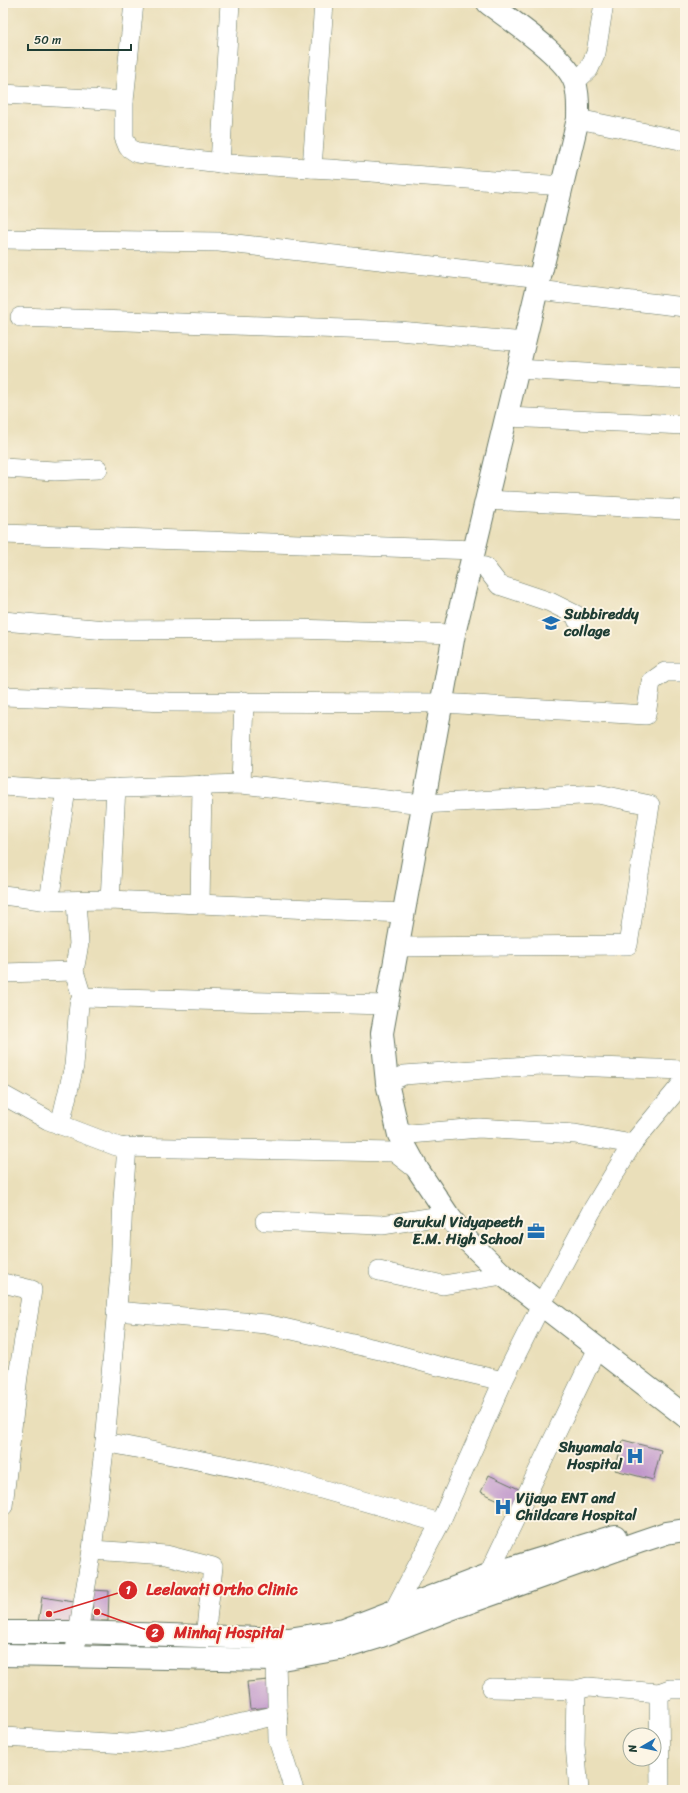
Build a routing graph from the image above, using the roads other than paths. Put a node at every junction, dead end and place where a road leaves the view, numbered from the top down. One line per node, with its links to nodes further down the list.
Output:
1 (134, 3): 8 (street)
2 (230, 3): 11 (street)
3 (324, 3): 12 (street)
4 (488, 3): 6 (main road)
5 (604, 3): 6 (street)
6 (575, 82): 9 (main road)
7 (3, 94): 8 (street)
8 (124, 101): 11 (street)
9 (578, 119): 10 (street); 13 (main road)
10 (685, 142)
11 (220, 163): 12 (street)
12 (312, 168): 13 (street)
13 (563, 186): 15 (main road)
14 (3, 239): 15 (street)
15 (539, 284): 16 (street); 18 (main road)
16 (685, 307)
17 (20, 317): 18 (street)
18 (525, 342): 19 (main road)
19 (518, 369): 20 (street); 21 (main road)
20 (685, 379)
21 (507, 417): 22 (street); 25 (main road)
22 (685, 425)
23 (3, 468): 24 (street)
24 (98, 469)
25 (487, 500): 26 (street); 28 (main road)
26 (685, 510)
27 (3, 534): 28 (street)
28 (473, 557): 29 (street); 31 (main road)
29 (577, 620)
30 (3, 621): 31 (street)
31 (454, 634): 35 (main road)
32 (685, 672): 35 (street)
33 (3, 696): 34 (street)
34 (244, 701): 35 (street); 36 (street)
35 (441, 703): 41 (main road)
36 (241, 784): 37 (street); 41 (street)
37 (202, 785): 39 (street); 46 (street)
38 (3, 786): 40 (street)
39 (116, 788): 40 (street); 43 (street)
40 (66, 790): 44 (street)
41 (423, 804): 47 (main road); 48 (street)
42 (3, 895): 44 (street)
43 (110, 900): 45 (street); 46 (street)
44 (49, 901): 45 (street)
45 (76, 902): 49 (street)
46 (200, 904): 47 (street)
47 (403, 913): 48 (main road)
48 (397, 947): 52 (main road)
49 (74, 971): 50 (street); 51 (street)
50 (3, 973)
51 (82, 997): 52 (street); 57 (street)
52 (387, 1005): 55 (main road)
53 (685, 1070): 55 (street)
54 (685, 1080): 59 (street)
55 (387, 1083): 58 (main road)
56 (3, 1096): 57 (street)
57 (60, 1125): 60 (street)
58 (399, 1135): 59 (street); 61 (main road)
59 (632, 1144): 67 (street)
60 (127, 1147): 61 (street); 68 (street)
61 (418, 1170): 62 (main road)
62 (448, 1215): 63 (street); 65 (main road)
63 (265, 1221)
64 (379, 1271): 65 (street)
65 (503, 1275): 67 (main road)
66 (3, 1283): 73 (street)
67 (541, 1305): 69 (main road); 70 (street)
68 (116, 1311): 70 (street); 72 (street)
69 (597, 1348): 71 (main road); 79 (street)
70 (504, 1381): 75 (street)
71 (685, 1416)
72 (105, 1442): 75 (street); 78 (street)
73 (3, 1506)
74 (685, 1516): 77 (main road)
75 (440, 1523): 80 (street)
76 (685, 1530): 77 (main road)
77 (643, 1534): 79 (main road); 80 (main road)
78 (92, 1550): 82 (street); 83 (street)
79 (488, 1575): 80 (main road)
80 (393, 1621): 84 (main road)
81 (3, 1632): 82 (main road)
82 (77, 1632): 83 (main road); 86 (street)
83 (205, 1637): 84 (main road)
84 (309, 1646): 87 (main road)
85 (3, 1655): 86 (main road)
86 (74, 1656): 87 (main road)
87 (276, 1660): 92 (street)
88 (492, 1688): 90 (street)
89 (685, 1689): 91 (street)
90 (576, 1690): 91 (street); 95 (street)
91 (659, 1693): 96 (street)
92 (278, 1715): 93 (street); 94 (street)
93 (3, 1737)
94 (294, 1790)
95 (579, 1790)
96 (660, 1790)

